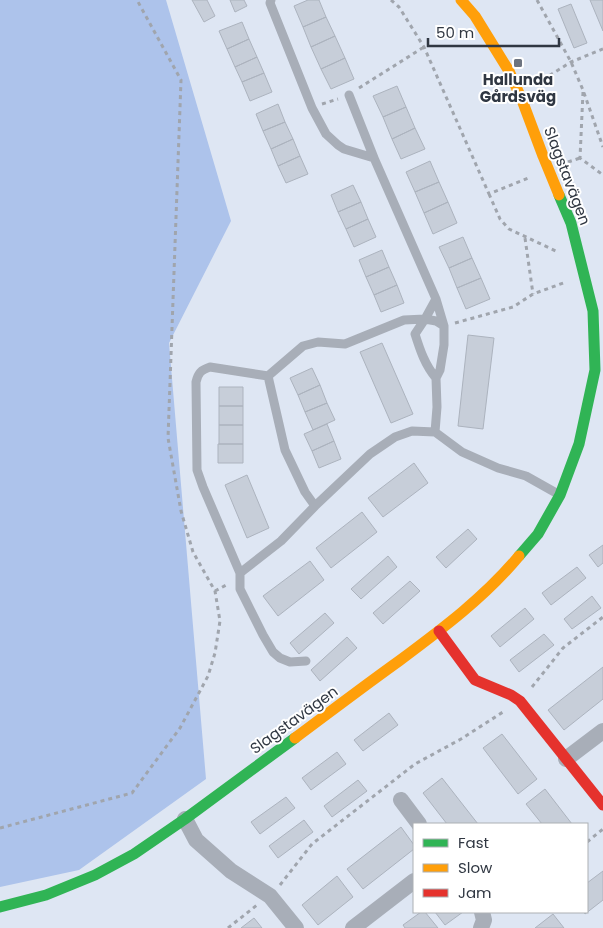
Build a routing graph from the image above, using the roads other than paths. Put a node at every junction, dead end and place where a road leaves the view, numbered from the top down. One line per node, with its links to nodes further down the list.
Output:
1 (271, 0): 4 (lane)
2 (461, 0): 8 (street, Slagstavägen)
3 (348, 95): 4 (lane)
4 (374, 158): 5 (lane)
5 (436, 299): 6 (lane); 7 (lane)
6 (425, 319): 7 (lane); 9 (lane); 10 (lane)
7 (444, 326): 10 (lane)
8 (599, 370): 12 (street, Slagstavägen)
9 (268, 376): 13 (lane); 14 (lane)
10 (436, 378): 11 (lane)
11 (435, 432): 12 (lane); 13 (lane)
12 (560, 495): 15 (street, Slagstavägen)
13 (315, 506): 14 (lane)
14 (240, 573): 16 (lane)
15 (440, 631): 18 (street); 21 (street, Slagstavägen)
16 (306, 661)
17 (603, 731): 18 (street)
18 (566, 759): 20 (street)
19 (401, 800): 22 (street)
20 (603, 805)
21 (185, 819): 24 (street, Slagstavägen); 26 (street)
22 (419, 823)
23 (413, 881): 27 (street)
24 (0, 907)
25 (482, 913): 28 (street)
26 (296, 928)
27 (353, 928)
28 (481, 928)

